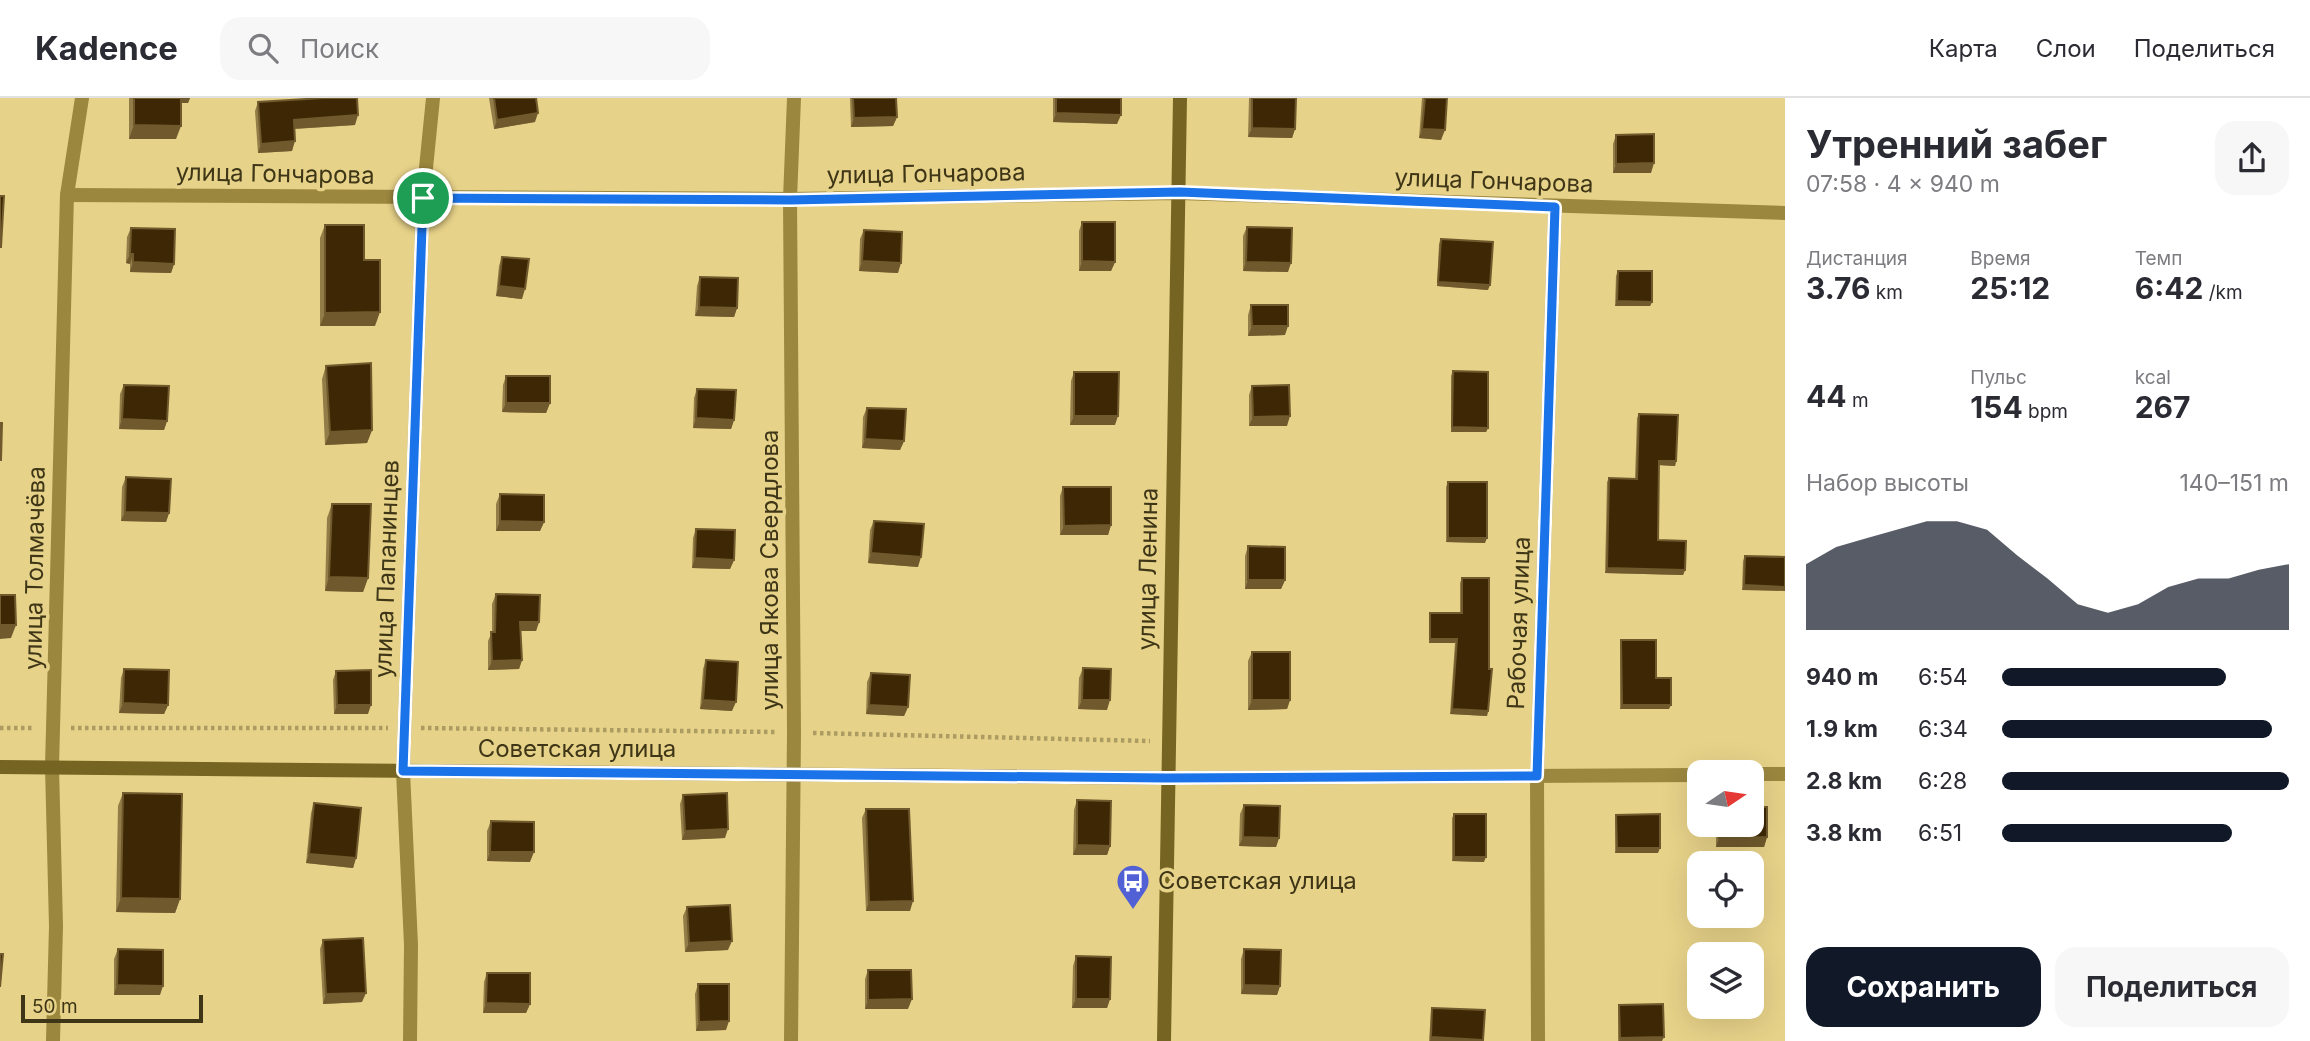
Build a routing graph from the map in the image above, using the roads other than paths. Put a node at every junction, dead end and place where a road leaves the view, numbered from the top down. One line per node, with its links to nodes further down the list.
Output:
1 (82, 98): 6 (street, улица Толмачёва)
2 (433, 98): 7 (street, улица Папанинцев)
3 (794, 98): 8 (street, улица Якова Свердлова)
4 (1180, 98): 5 (street, улица Ленина)
5 (1180, 192): 8 (street, улица Гончарова); 9 (street, улица Гончарова); 19 (street, улица Ленина)
6 (67, 195): 7 (street, улица Гончарова); 12 (street, улица Толмачёва)
7 (423, 198): 8 (street, улица Гончарова); 13 (street, улица Папанинцев)
8 (790, 200): 14 (street, улица Якова Свердлова)
9 (1555, 207): 10 (street, улица Гончарова); 18 (street, Рабочая улица)
10 (1785, 213)
11 (0, 767): 12 (street, Советская улица)
12 (52, 767): 13 (street, Советская улица); 20 (street, улица Толмачёва)
13 (403, 771): 14 (street, Советская улица); 21 (street, улица Папанинцев)
14 (792, 773): 19 (street, Советская улица); 22 (street, улица Якова Свердлова)
15 (1764, 774): 16 (street)
16 (1785, 774)
17 (1687, 775): 18 (street, Советская улица)
18 (1537, 776): 19 (street, Советская улица); 24 (street, Рабочая улица)
19 (1167, 778): 23 (street, улица Ленина)
20 (53, 1041)
21 (410, 1041)
22 (791, 1041)
23 (1164, 1041)
24 (1538, 1041)

